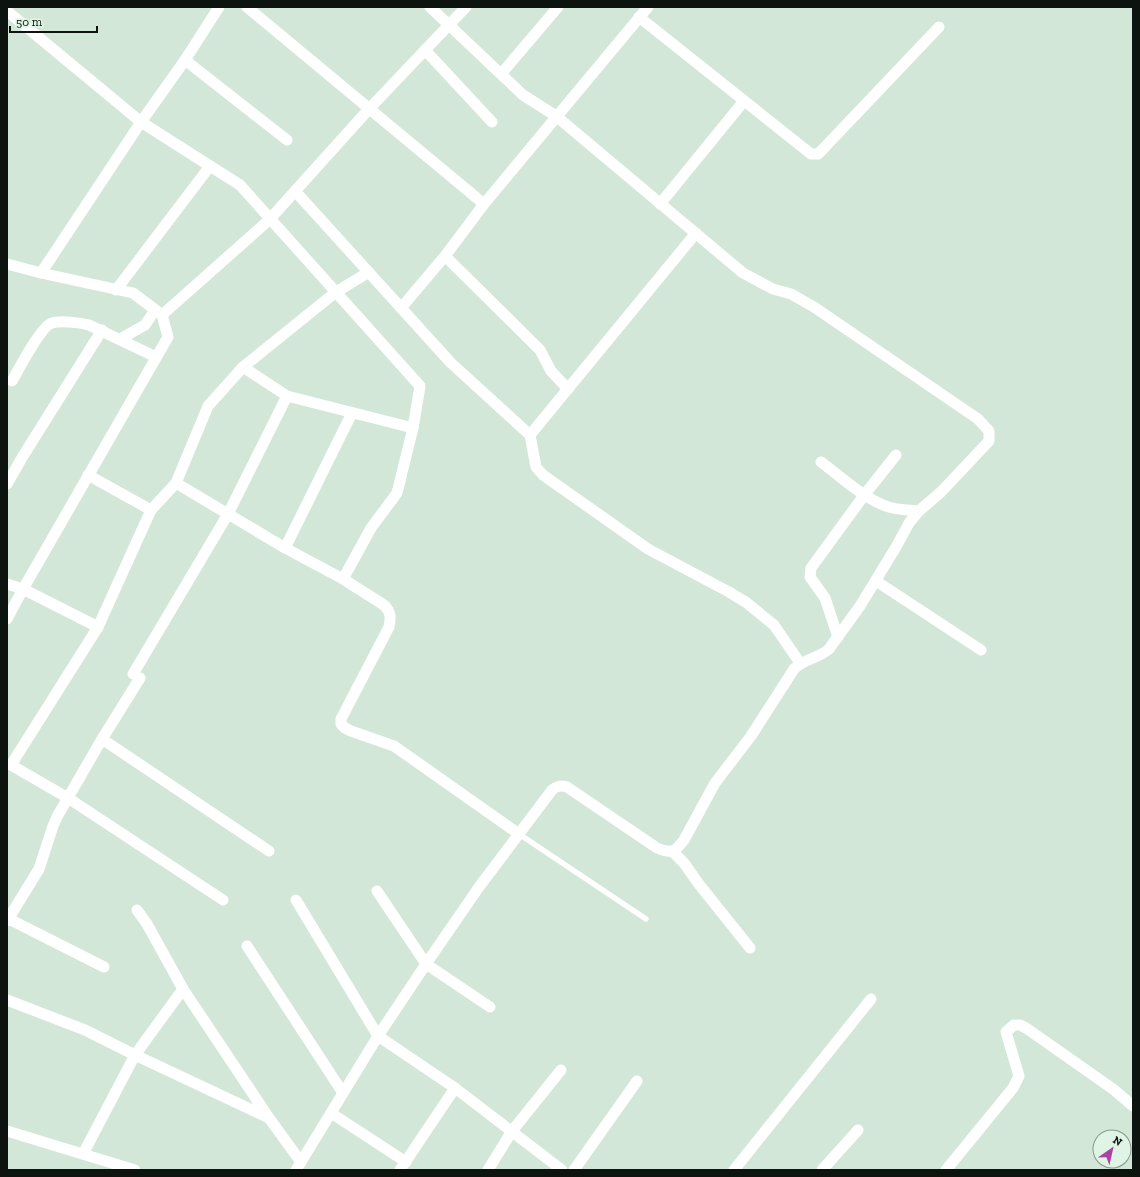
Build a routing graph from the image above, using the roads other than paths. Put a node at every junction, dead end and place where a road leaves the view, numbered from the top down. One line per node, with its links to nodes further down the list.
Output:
1 (219, 7): 12 (street)
2 (247, 7): 15 (street)
3 (430, 7): 9 (street)
4 (466, 7): 9 (street)
5 (558, 7): 13 (street)
6 (648, 7): 8 (street)
7 (7, 11): 17 (street)
8 (640, 17): 14 (street); 16 (street)
9 (450, 25): 11 (street); 13 (street)
10 (939, 27): 14 (street)
11 (425, 50): 15 (street); 18 (street)
12 (185, 60): 17 (street); 19 (street)
13 (501, 74): 16 (street)
14 (744, 101): 23 (street)
15 (369, 109): 21 (street); 22 (street)
16 (556, 116): 22 (street); 23 (street)
17 (141, 122): 20 (street); 29 (street)
18 (492, 122)
19 (287, 140)
20 (210, 166): 24 (street); 30 (street)
21 (295, 191): 24 (street); 28 (street)
22 (484, 204): 26 (street)
23 (660, 204): 25 (street)
24 (270, 219): 31 (street); 33 (street)
25 (696, 233): 39 (street); 51 (street)
26 (445, 256): 32 (street); 39 (street)
27 (7, 264): 29 (street)
28 (369, 272): 31 (street); 32 (street)
29 (41, 273): 30 (street)
30 (116, 290): 33 (street)
31 (336, 292): 37 (street); 42 (street)
32 (401, 308): 43 (street)
33 (158, 312): 35 (street); 36 (street)
34 (102, 330): 35 (street); 38 (street); 48 (street)
35 (120, 339): 36 (street)
36 (156, 357): 46 (street)
37 (243, 366): 40 (street); 47 (street)
38 (12, 381)
39 (568, 389): 43 (street)
40 (287, 396): 41 (street); 52 (street)
41 (352, 413): 42 (street); 53 (street)
42 (413, 428): 54 (street)
43 (530, 435): 62 (street)
44 (896, 455): 49 (street)
45 (822, 462): 49 (street)
46 (88, 476): 50 (street); 57 (street)
47 (176, 483): 50 (street); 52 (street)
48 (7, 484)
49 (865, 494): 51 (street); 60 (street)
50 (152, 510): 59 (street)
51 (919, 511): 55 (street)
52 (228, 514): 53 (street); 63 (street)
53 (285, 548): 54 (street)
54 (343, 579): 66 (street)
55 (876, 581): 60 (street); 61 (street)
56 (7, 584): 57 (street)
57 (23, 589): 58 (street); 59 (street)
58 (7, 619)
59 (98, 628): 64 (street)
60 (838, 637): 62 (street)
61 (981, 650)
62 (800, 663): 68 (street)
63 (102, 739): 65 (street); 67 (street)
64 (9, 768): 65 (street)
65 (63, 807): 70 (street); 74 (street)
66 (519, 834): 68 (street); 73 (lane); 77 (street)
67 (269, 852)
68 (673, 852): 76 (street)
69 (376, 891): 77 (street)
70 (223, 900)
71 (296, 900): 83 (street)
72 (137, 910): 79 (street)
73 (646, 919)
74 (8, 920): 78 (street)
75 (247, 946): 88 (street)
76 (750, 948)
77 (426, 964): 82 (street); 83 (street)
78 (104, 967)
79 (183, 989): 84 (street); 91 (street)
80 (870, 999): 102 (street)
81 (7, 1000): 84 (street)
82 (490, 1007)
83 (378, 1036): 87 (street); 88 (street)
84 (135, 1055): 91 (street); 95 (street)
85 (561, 1070): 94 (street)
86 (637, 1081): 98 (street)
87 (455, 1088): 94 (street); 97 (street)
88 (343, 1093): 90 (street)
89 (1133, 1106): 104 (street)
90 (331, 1113): 96 (street); 97 (street)
91 (270, 1118): 96 (street)
92 (858, 1130): 103 (street)
93 (7, 1131): 95 (street)
94 (512, 1132): 100 (street); 101 (street)
95 (83, 1154): 99 (street)
96 (299, 1166)
97 (403, 1166)
98 (579, 1168)
99 (135, 1170)
100 (488, 1170)
101 (562, 1170)
102 (734, 1170)
103 (822, 1170)
104 (946, 1170)

